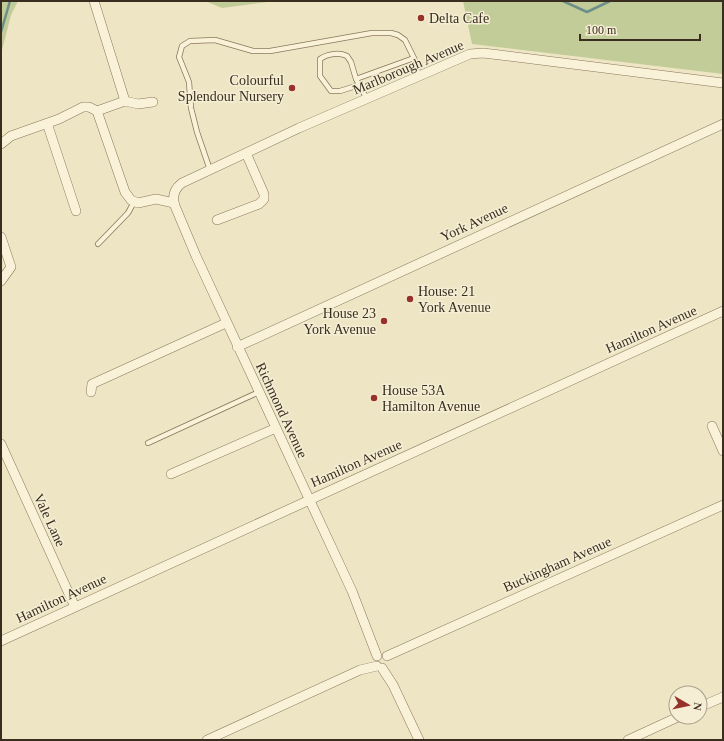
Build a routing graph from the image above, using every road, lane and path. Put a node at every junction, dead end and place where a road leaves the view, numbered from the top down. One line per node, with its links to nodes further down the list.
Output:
1 (94, 1): 8 (street)
2 (414, 58): 3 (lane); 4 (lane); 15 (lane)
3 (419, 76): 5 (street, Marlborough Avenue); 7 (street, Marlborough Avenue)
4 (356, 79): 6 (lane); 6 (lane)
5 (723, 83)
6 (359, 85): 7 (lane)
7 (367, 98): 14 (street, Marlborough Avenue)
8 (124, 101): 9 (street); 10 (street)
9 (153, 102)
10 (97, 111): 11 (street); 17 (street)
11 (47, 123): 13 (street); 18 (street)
12 (723, 124): 25 (street, York Avenue)
13 (1, 144)
14 (246, 153): 15 (street, Marlborough Avenue); 19 (street)
15 (210, 170): 16 (street, Marlborough Avenue)
16 (174, 199): 17 (street); 24 (street, Richmond Avenue)
17 (134, 202): 21 (lane)
18 (76, 210)
19 (217, 220)
20 (1, 239): 22 (street)
21 (98, 244)
22 (1, 281)
23 (723, 311): 34 (street, Hamilton Avenue)
24 (226, 323): 25 (street, Richmond Avenue); 26 (street)
25 (237, 346): 27 (street, Richmond Avenue)
26 (91, 392)
27 (259, 392): 29 (street, Richmond Avenue); 30 (lane)
28 (712, 426): 32 (street)
29 (276, 428): 33 (street); 34 (street, Richmond Avenue)
30 (148, 443)
31 (1, 444): 36 (street, Vale Lane)
32 (723, 451)
33 (172, 474)
34 (309, 499): 36 (street, Hamilton Avenue); 38 (street, Richmond Avenue)
35 (723, 505): 38 (street, Buckingham Avenue)
36 (75, 607): 37 (street, Hamilton Avenue)
37 (1, 641)
38 (382, 661): 42 (street, Buckingham Avenue); 43 (street, Richmond Avenue)
39 (723, 697): 40 (street)
40 (708, 704)
41 (668, 722): 44 (street)
42 (207, 740)
43 (419, 740)
44 (628, 740)

